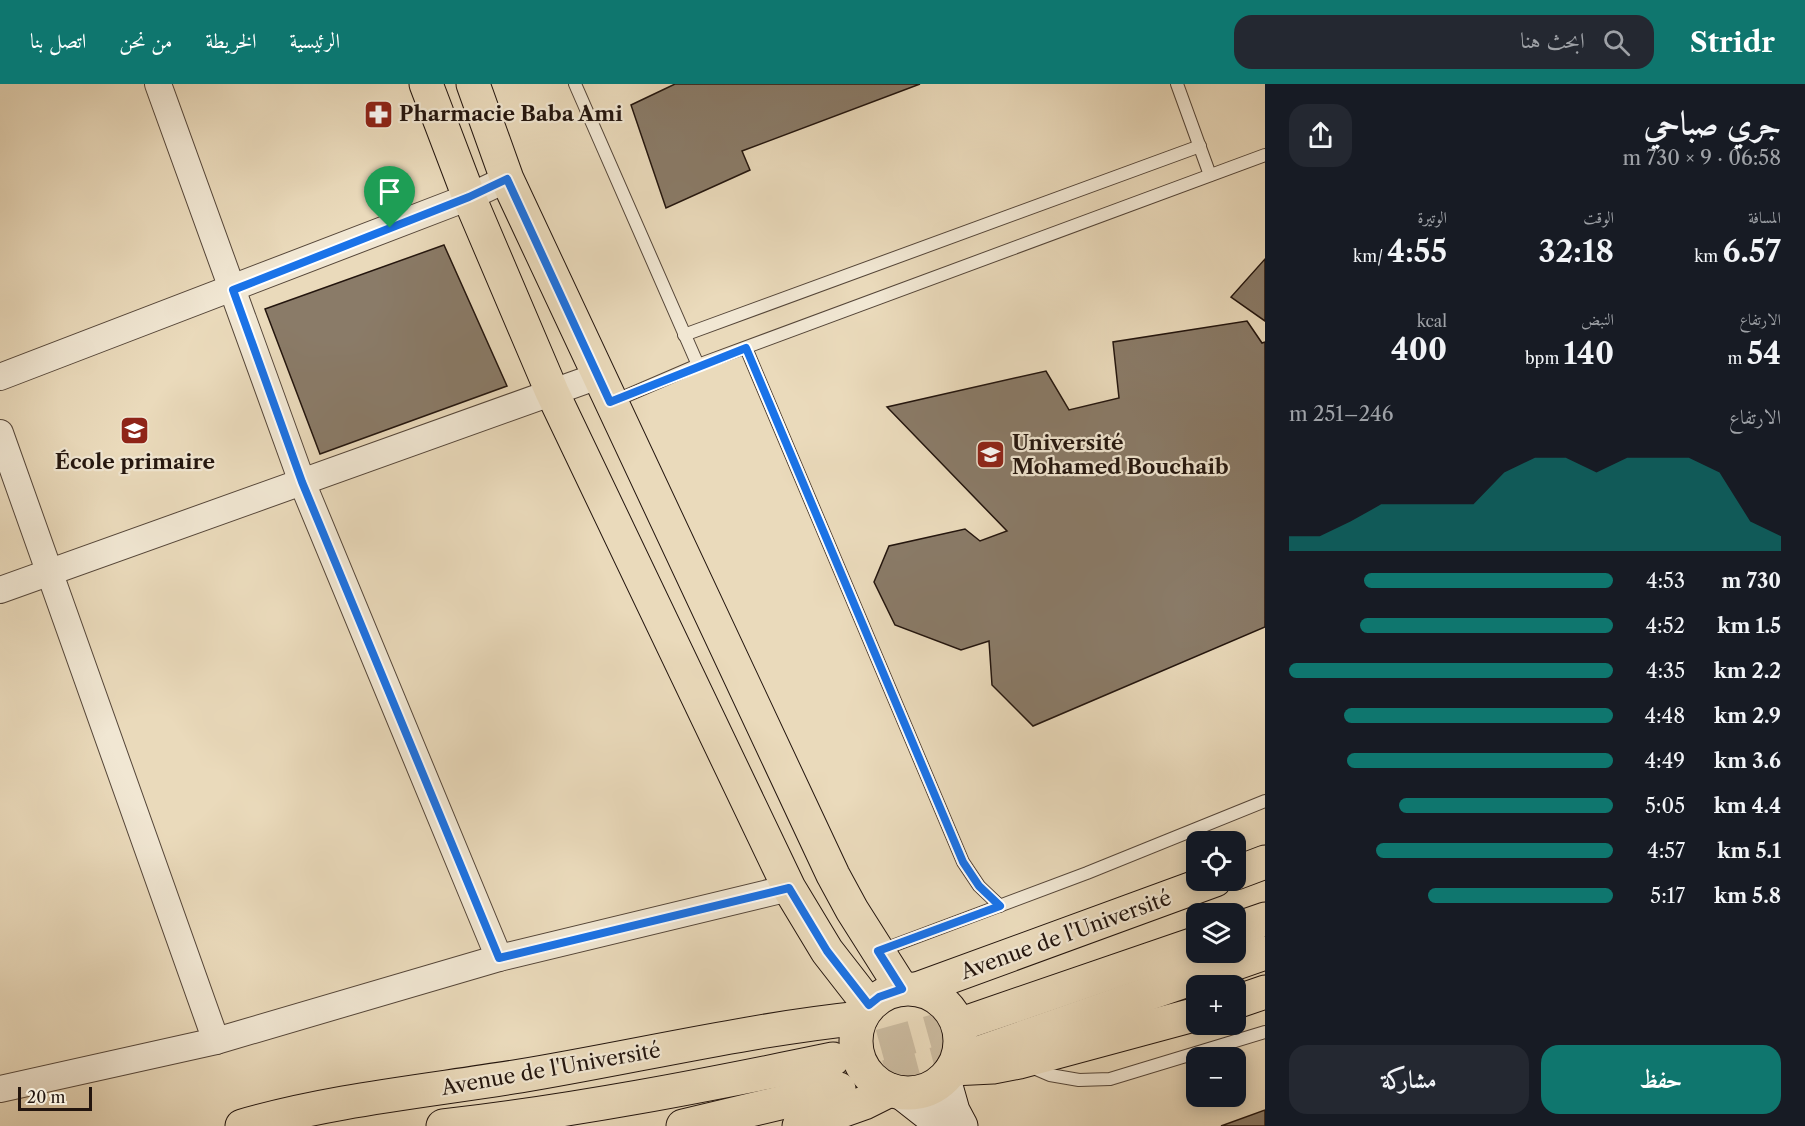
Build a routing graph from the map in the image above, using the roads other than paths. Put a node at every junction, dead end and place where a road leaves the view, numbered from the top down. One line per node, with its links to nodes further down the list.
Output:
1 (158, 84): 11 (street)
2 (426, 84): 10 (main road)
3 (473, 84): 9 (main road)
4 (574, 84): 12 (lane)
5 (1177, 84): 6 (lane)
6 (1200, 146): 8 (lane); 12 (lane)
7 (1265, 155): 8 (lane)
8 (1210, 175): 13 (lane)
9 (507, 179): 10 (street); 16 (main road)
10 (469, 197): 11 (street); 17 (main road)
11 (233, 290): 15 (street); 19 (street)
12 (684, 335): 14 (lane)
13 (746, 348): 14 (lane); 27 (lane)
14 (698, 365): 16 (lane)
15 (0, 377)
16 (604, 389): 17 (street); 31 (main road)
17 (552, 392): 19 (street); 25 (main road)
18 (0, 433): 20 (street)
19 (302, 482): 20 (street); 33 (street)
20 (49, 573): 21 (street); 41 (street)
21 (0, 590)
22 (1265, 801): 27 (lane)
23 (1265, 862): 24 (main road)
24 (1246, 869)
25 (789, 888): 33 (street); 37 (main road)
26 (1186, 890): 34 (main road, Avenue de l'Université)
27 (1000, 906): 31 (lane)
28 (1265, 919): 29 (main road)
29 (1246, 926)
30 (1186, 947): 39 (main road)
31 (878, 951): 34 (main road)
32 (1265, 953): 42 (main road)
33 (499, 958): 41 (street)
34 (909, 989): 37 (main road); 44 (main road)
35 (1265, 992): 36 (main road)
36 (1246, 999)
37 (865, 1012): 46 (main road); 47 (main road, Avenue de l'Université)
38 (1186, 1017): 43 (main road)
39 (970, 1021)
40 (1265, 1032): 43 (lane)
41 (216, 1041): 45 (street)
42 (981, 1052)
43 (1020, 1062): 44 (main road)
44 (948, 1074): 46 (main road); 52 (main road)
45 (0, 1089)
46 (896, 1091): 50 (main road); 51 (main road)
47 (242, 1126)
48 (443, 1126): 49 (main road)
49 (683, 1126)
50 (799, 1126)
51 (944, 1126)
52 (961, 1126)

